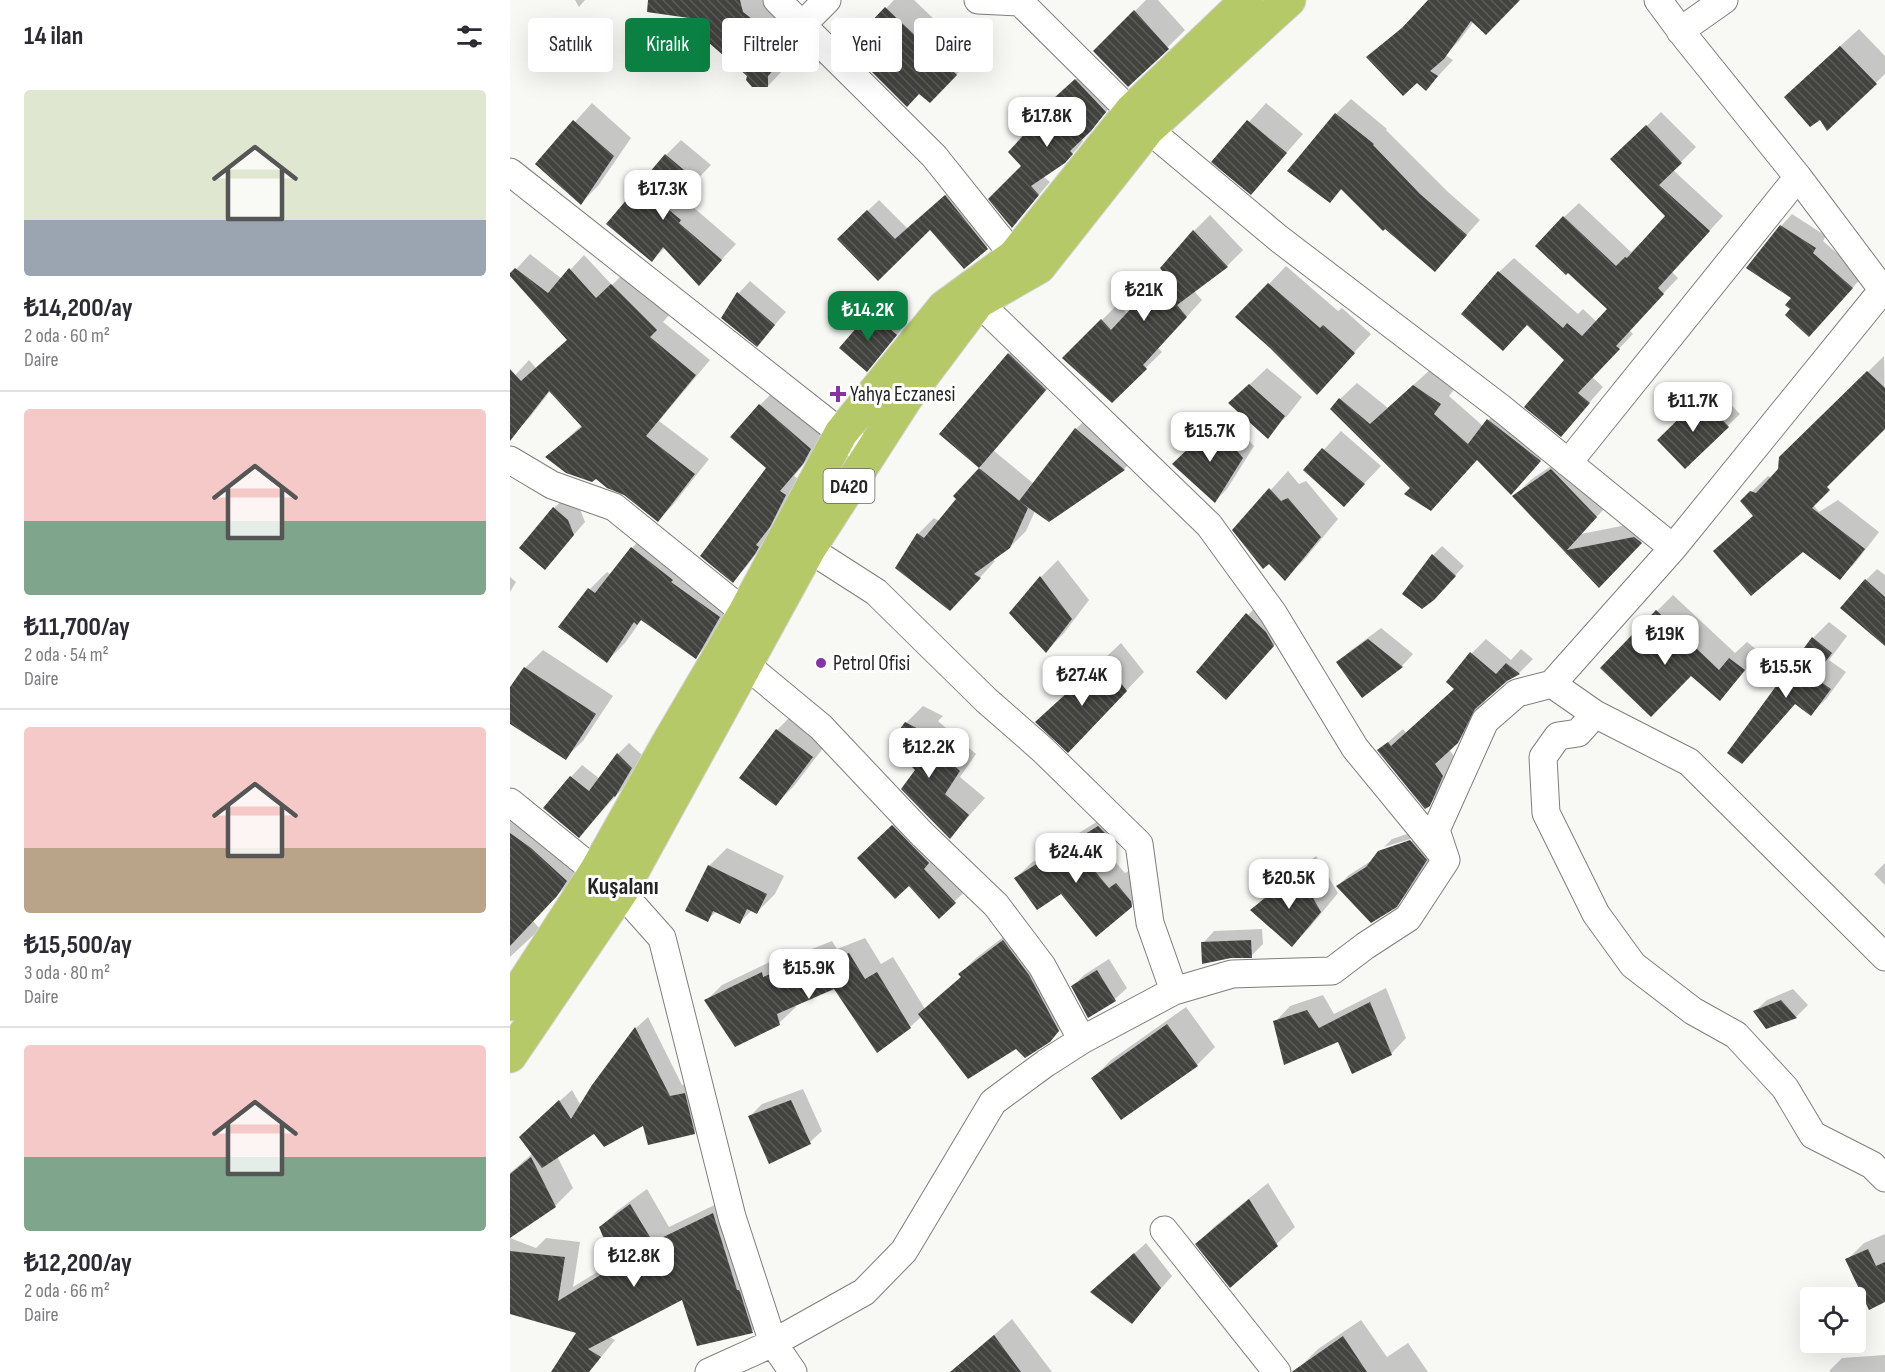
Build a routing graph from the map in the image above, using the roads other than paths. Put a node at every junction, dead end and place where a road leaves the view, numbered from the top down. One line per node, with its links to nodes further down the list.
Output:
1 (777, 0): 9 (street)
2 (827, 0): 10 (street)
3 (978, 0): 8 (street)
4 (1247, 0): 13 (highway, D420)
5 (1289, 0): 13 (highway, D420)
6 (1658, 0): 11 (street)
7 (1724, 0): 11 (street)
8 (1021, 1): 13 (street)
9 (795, 18)
10 (809, 18)
11 (1680, 31): 15 (street)
12 (819, 42): 16 (street)
13 (1140, 120): 16 (highway, D420); 22 (street)
14 (510, 172): 19 (street)
15 (1798, 177): 17 (street); 22 (street)
16 (1026, 262): 18 (highway, D420); 19 (highway, D420)
17 (1884, 290): 23 (street)
18 (978, 302): 20 (highway, D420); 30 (street)
19 (841, 433): 20 (street); 25 (highway, D420)
20 (869, 455): 24 (highway, D420)
21 (510, 460): 25 (street)
22 (1568, 463): 23 (street)
23 (1673, 548): 27 (street)
24 (809, 549): 25 (highway, D420); 34 (street)
25 (755, 621): 26 (highway, D420); 31 (highway, D420)
26 (745, 664): 32 (highway, D420); 36 (street)
27 (1552, 684): 28 (street); 30 (street)
28 (1595, 714): 33 (street); 38 (street)
29 (510, 802): 31 (street)
30 (1446, 860): 34 (street)
31 (596, 871): 32 (street); 35 (highway, D420)
32 (621, 892): 37 (highway, D420); 40 (street)
33 (1885, 957)
34 (1174, 990): 36 (street)
35 (510, 1004)
36 (1082, 1040): 40 (street)
37 (510, 1056)
38 (1885, 1178)
39 (1164, 1230): 43 (street)
40 (773, 1344): 41 (street); 42 (street)
41 (709, 1372)
42 (793, 1372)
43 (1277, 1372)

